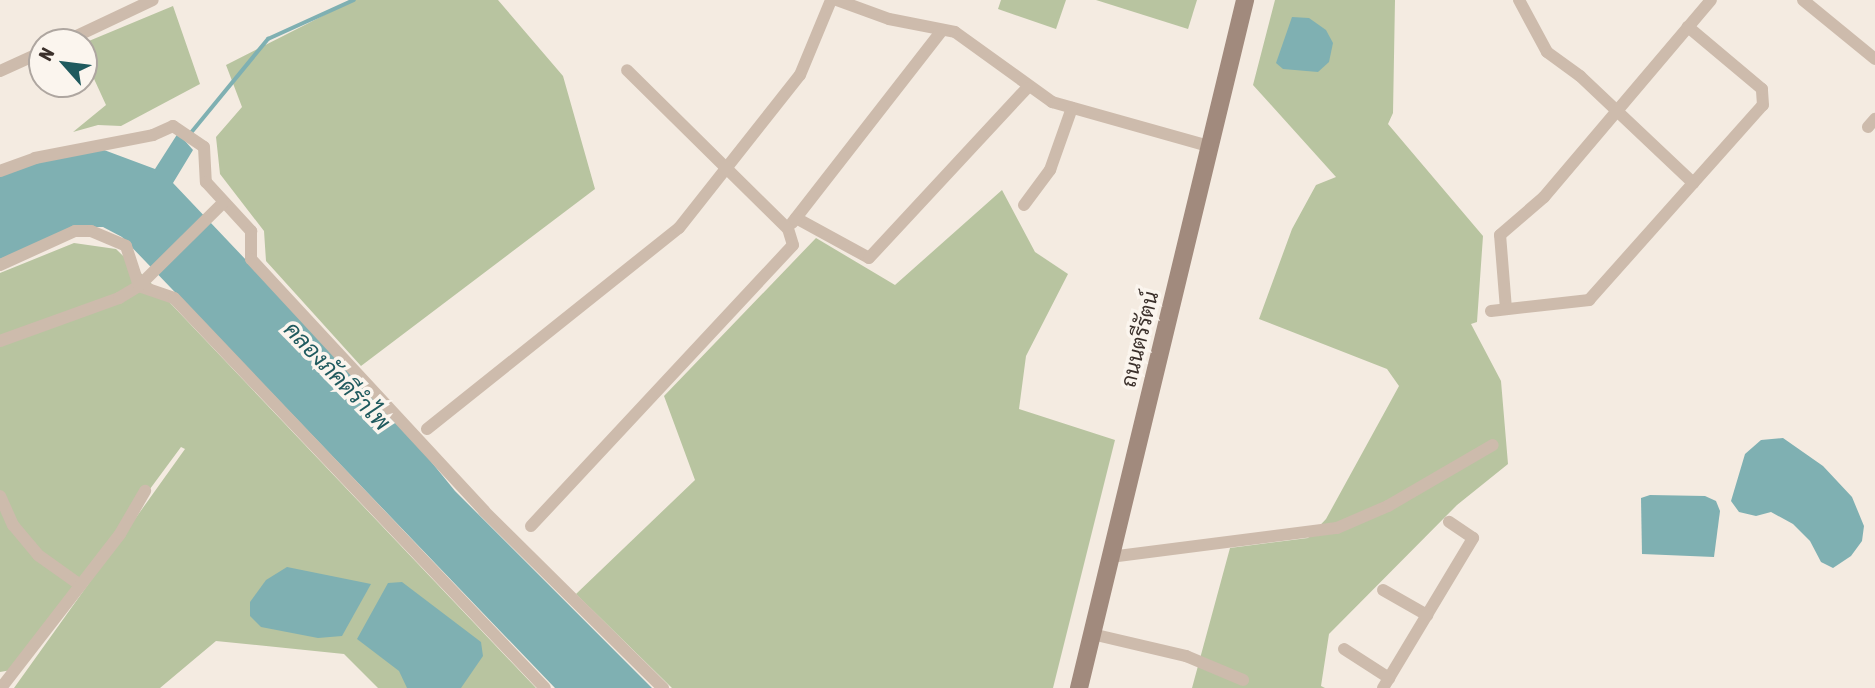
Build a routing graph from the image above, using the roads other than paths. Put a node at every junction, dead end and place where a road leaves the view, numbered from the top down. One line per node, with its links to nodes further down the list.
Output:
1 (153, 0): 9 (street)
2 (831, 0): 19 (street)
3 (837, 0): 10 (street)
4 (1245, 0): 18 (main road, ถนนตรีรัตน์)
5 (1519, 0): 17 (street)
6 (1711, 0): 8 (street)
7 (1803, 0): 12 (street)
8 (1688, 27): 17 (street); 21 (street)
9 (94, 28)
10 (942, 30): 15 (street); 24 (street)
11 (28, 58): 14 (street)
12 (1875, 59)
13 (627, 69): 19 (street)
14 (0, 71)
15 (1027, 88): 16 (street); 24 (street)
16 (1072, 108): 18 (street); 22 (street)
17 (1616, 111): 21 (street); 28 (street)
18 (1209, 146): 37 (main road, ถนนตรีรัตน์)
19 (725, 170): 25 (street); 31 (street)
20 (0, 172): 23 (street)
21 (1693, 183): 28 (street)
22 (1024, 205)
23 (219, 207): 27 (street); 47 (street)
24 (796, 218): 25 (street)
25 (788, 229): 36 (street)
26 (0, 265): 27 (street)
27 (143, 280): 30 (street); 46 (street)
28 (1506, 309): 29 (street)
29 (1491, 310)
30 (0, 341)
31 (427, 429)
32 (1493, 445): 37 (street)
33 (145, 491): 38 (street)
34 (0, 496): 38 (street)
35 (1449, 522): 40 (street)
36 (531, 526)
37 (1110, 557): 41 (main road, ถนนตรีรัตน์)
38 (80, 585): 45 (street)
39 (1383, 590): 40 (street)
40 (1427, 615): 44 (street)
41 (1092, 634): 43 (street); 48 (main road, ถนนตรีรัตน์)
42 (1344, 649): 44 (street)
43 (1243, 680)
44 (1386, 683)
45 (1, 688)
46 (545, 688)
47 (663, 688)
48 (1079, 688)

